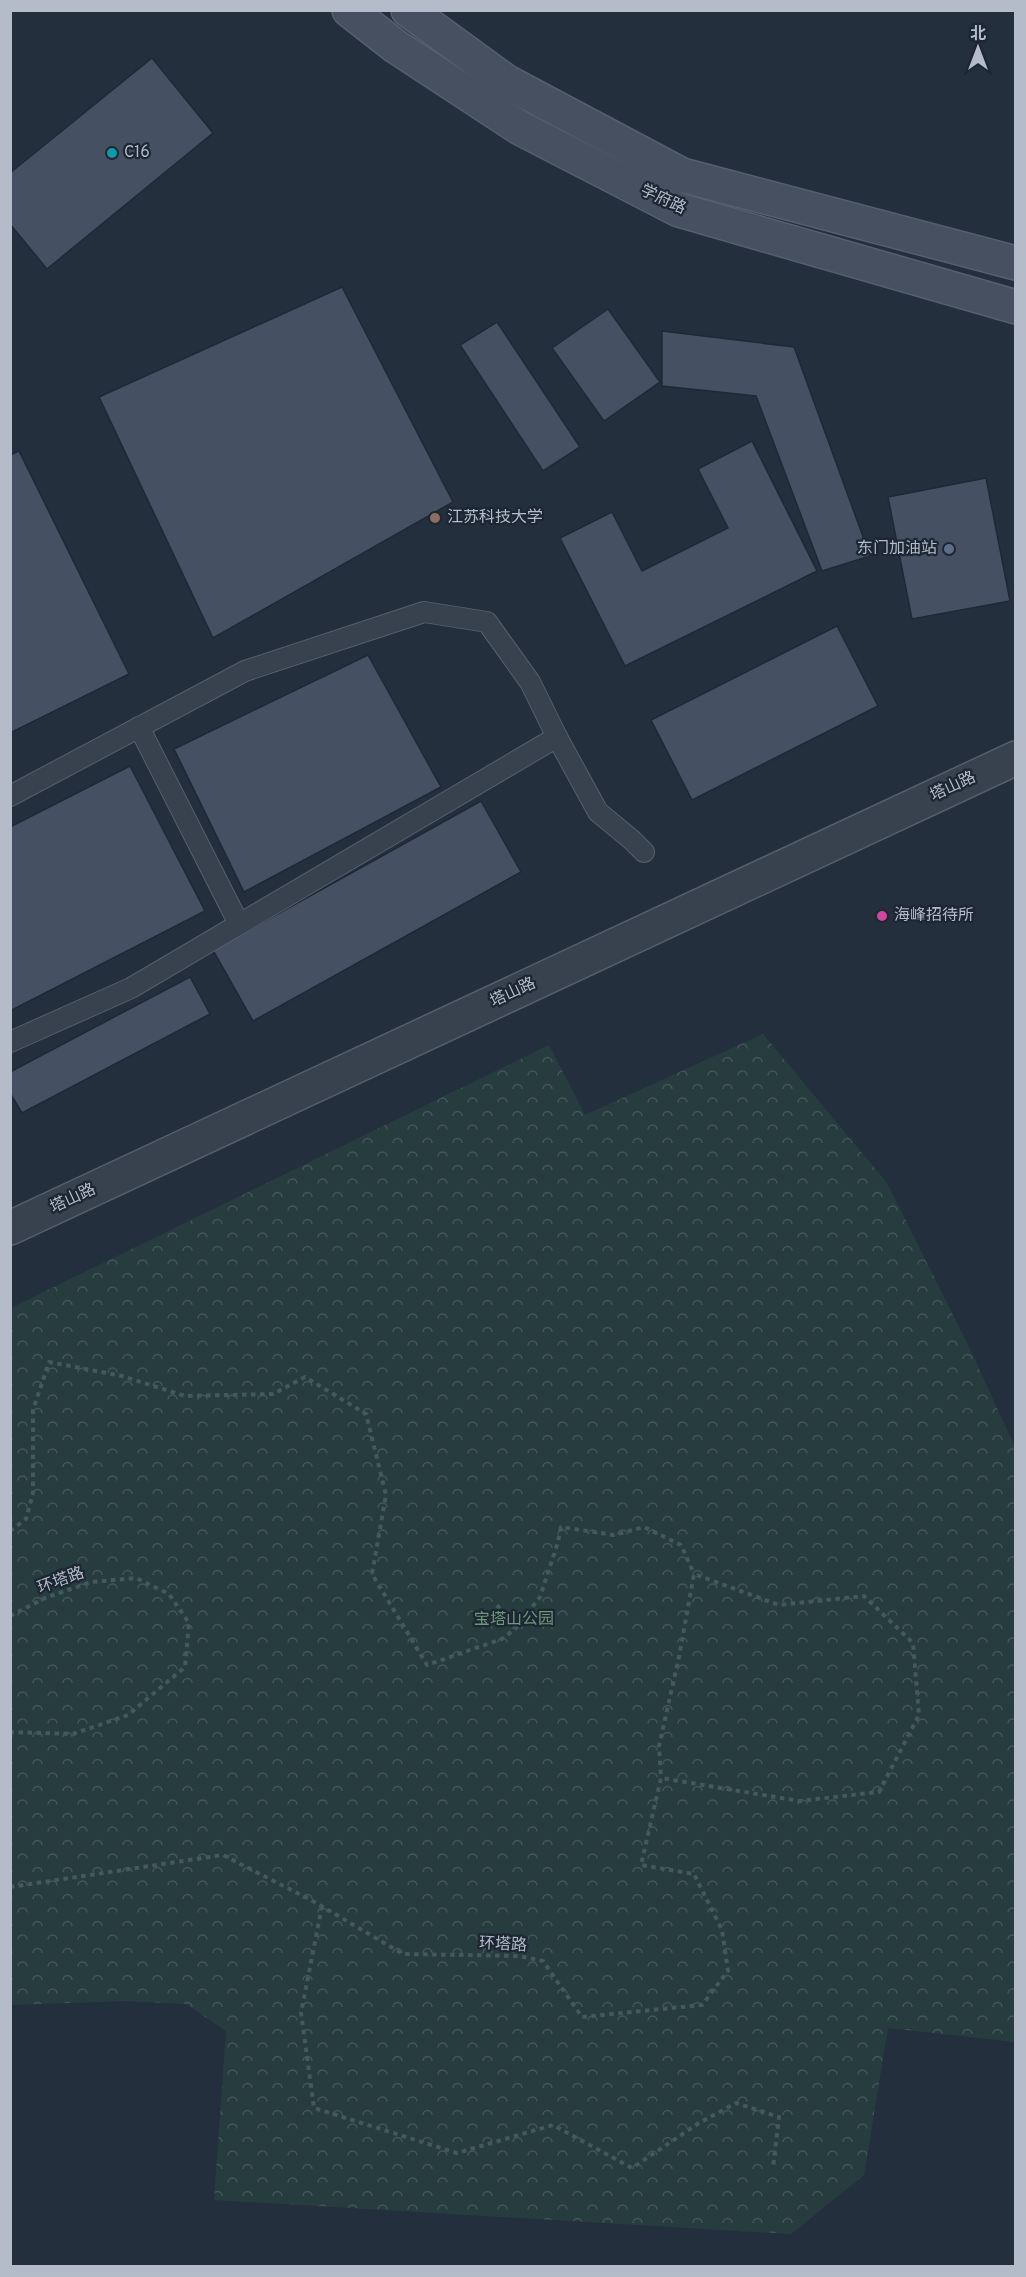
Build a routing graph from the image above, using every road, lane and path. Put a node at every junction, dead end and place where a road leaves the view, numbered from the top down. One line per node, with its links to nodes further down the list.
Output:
1 (349, 10): 4 (main road, 学府路)
2 (408, 10): 3 (main road, 学府路)
3 (1016, 263)
4 (1016, 307)
5 (139, 728): 6 (lane); 8 (lane); 10 (lane)
6 (556, 737): 9 (lane); 10 (lane)
7 (1016, 758): 12 (street, 塔山路)
8 (10, 796)
9 (644, 852)
10 (239, 924): 11 (lane)
11 (10, 1042)
12 (10, 1228)
13 (10, 1531): 17 (path)
14 (694, 1574): 17 (path); 19 (path); 19 (path)
15 (495, 1604): 17 (path)
16 (10, 1616): 18 (path, 环塔路)
17 (516, 1628)
18 (10, 1732)
19 (661, 1778): 21 (path, 环塔路)
20 (10, 1887): 21 (path, 环塔路)
21 (322, 1906): 22 (path)
22 (773, 2168)

